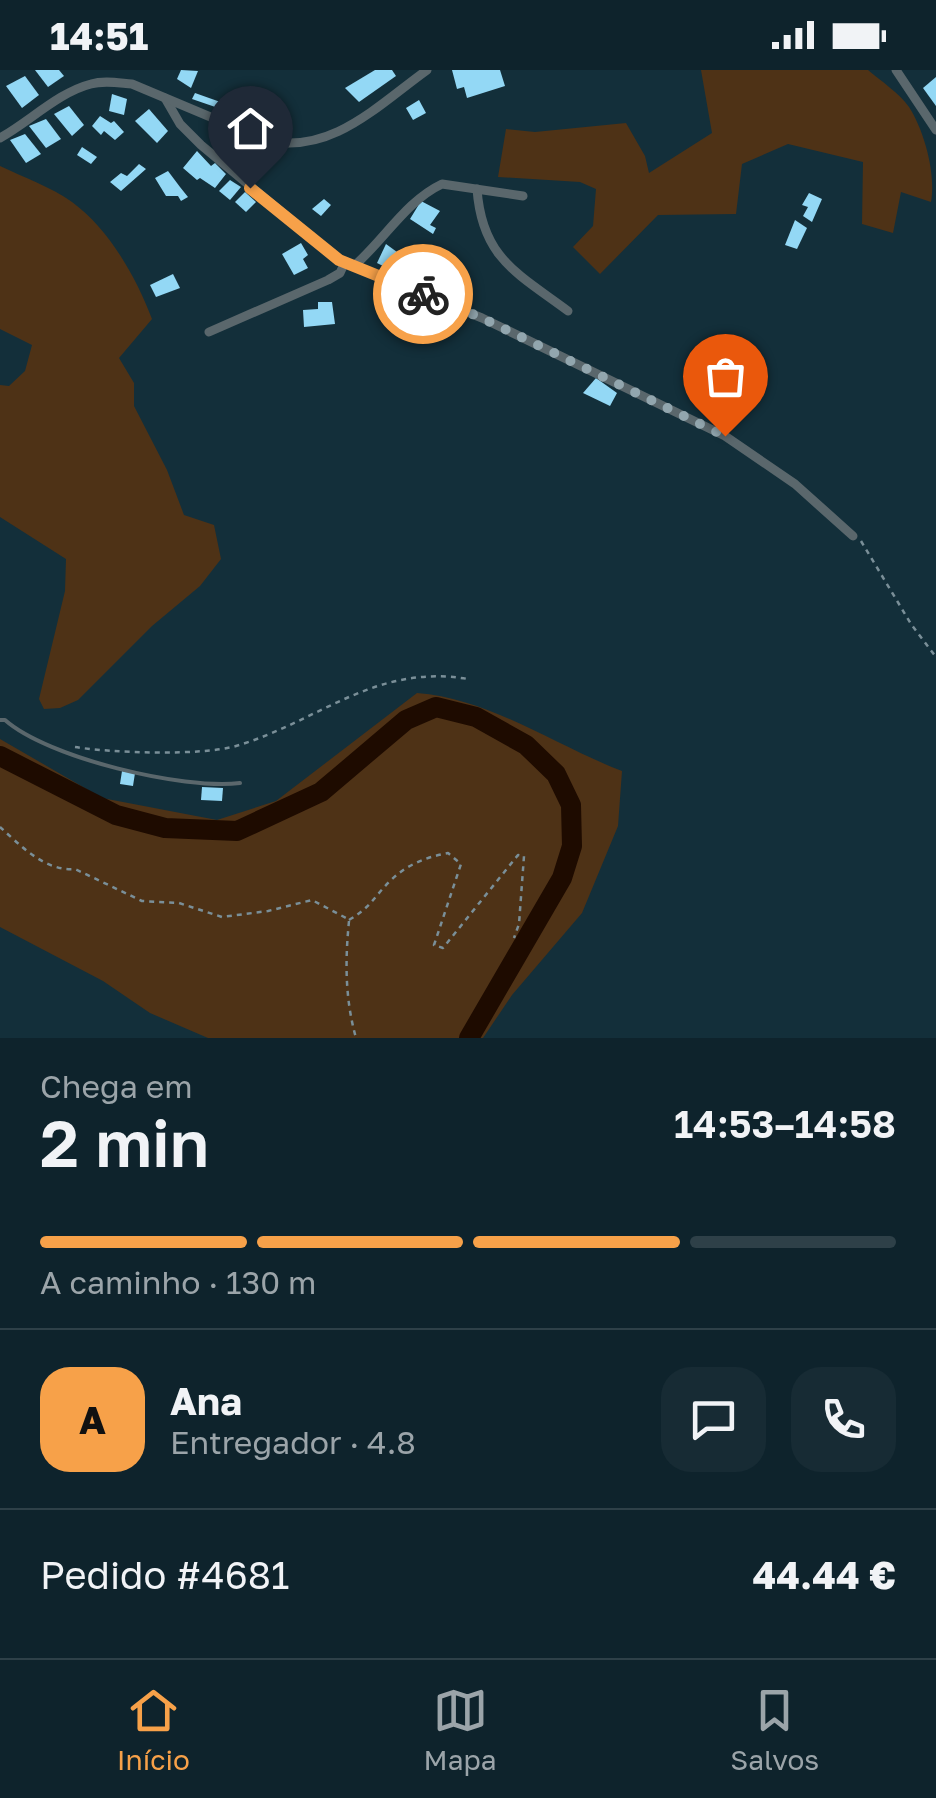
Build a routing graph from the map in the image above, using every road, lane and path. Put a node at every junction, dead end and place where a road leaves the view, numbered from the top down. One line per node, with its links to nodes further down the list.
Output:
1 (426, 70): 3 (street)
2 (896, 70): 4 (street)
3 (166, 98): 5 (street); 8 (street)
4 (936, 130)
5 (0, 138)
6 (477, 189): 7 (street); 8 (street); 9 (street)
7 (523, 196)
8 (349, 264): 10 (street); 11 (street)
9 (568, 311)
10 (209, 332)
11 (853, 536): 12 (path)
12 (936, 656)
13 (468, 679): 15 (path)
14 (0, 720): 16 (lane)
15 (66, 745)
16 (240, 783)
17 (0, 827): 18 (path)
18 (349, 920): 19 (path); 20 (path)
19 (514, 938)
20 (356, 1038)

